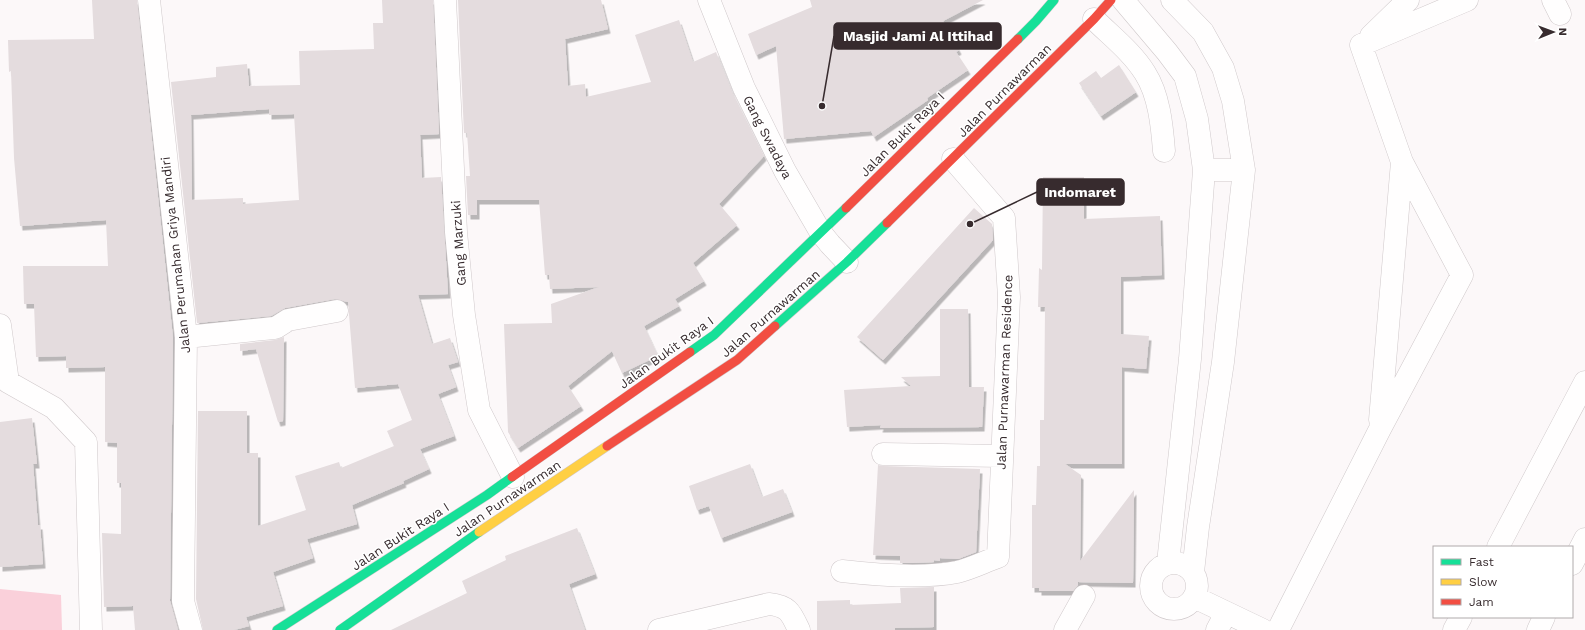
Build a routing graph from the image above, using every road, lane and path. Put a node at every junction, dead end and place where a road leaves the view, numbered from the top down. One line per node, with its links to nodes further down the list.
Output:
1 (149, 0): 20 (street, Jalan Perumahan Griya Mandiri)
2 (445, 0): 27 (street, Gang Marzuki)
3 (709, 0): 17 (street, Gang Swadaya)
4 (1054, 0): 17 (street, Jalan Bukit Raya I)
5 (1111, 0): 10 (street, Jalan Purnawarman)
6 (1123, 0): 15 (street)
7 (1172, 0): 16 (street)
8 (1408, 0): 11 (street)
9 (1467, 0): 11 (street)
10 (1094, 19): 12 (street); 13 (street, Jalan Purnawarman)
11 (1361, 45): 14 (street)
12 (1164, 151)
13 (953, 159): 17 (street, Jalan Purnawarman); 26 (street, Jalan Purnawarman Residence)
14 (1402, 162): 24 (street); 24 (street)
15 (1204, 170): 16 (street); 21 (street)
16 (1244, 170): 22 (street)
17 (834, 248): 27 (street, Jalan Bukit Raya I); 28 (street, Jalan Purnawarman)
18 (336, 311): 20 (street)
19 (0, 325): 40 (street)
20 (186, 337): 41 (street, Jalan Perumahan Griya Mandiri)
21 (1190, 359): 22 (street); 32 (street)
22 (1223, 362): 34 (street)
23 (1585, 382): 30 (street)
24 (1380, 429): 48 (street)
25 (883, 454): 26 (street)
26 (1002, 456): 33 (street, Jalan Purnawarman Residence)
27 (513, 477): 28 (street, Jalan Bukit Raya I)
28 (494, 506): 42 (street, Jalan Bukit Raya I); 43 (street, Jalan Purnawarman)
29 (1585, 539): 31 (street)
30 (1499, 546)
31 (1573, 562)
32 (1168, 563): 34 (street); 36 (street)
33 (842, 571)
34 (1193, 572): 36 (street)
35 (1084, 596): 46 (street)
36 (1194, 597): 39 (street)
37 (1460, 618): 49 (street)
38 (1544, 618): 50 (street)
39 (1221, 622): 47 (street)
40 (91, 630)
41 (191, 630)
42 (277, 630)
43 (340, 630)
44 (659, 630): 45 (street)
45 (799, 630)
46 (1065, 630)
47 (1263, 630)
48 (1278, 630)
49 (1454, 630)
50 (1538, 630)

